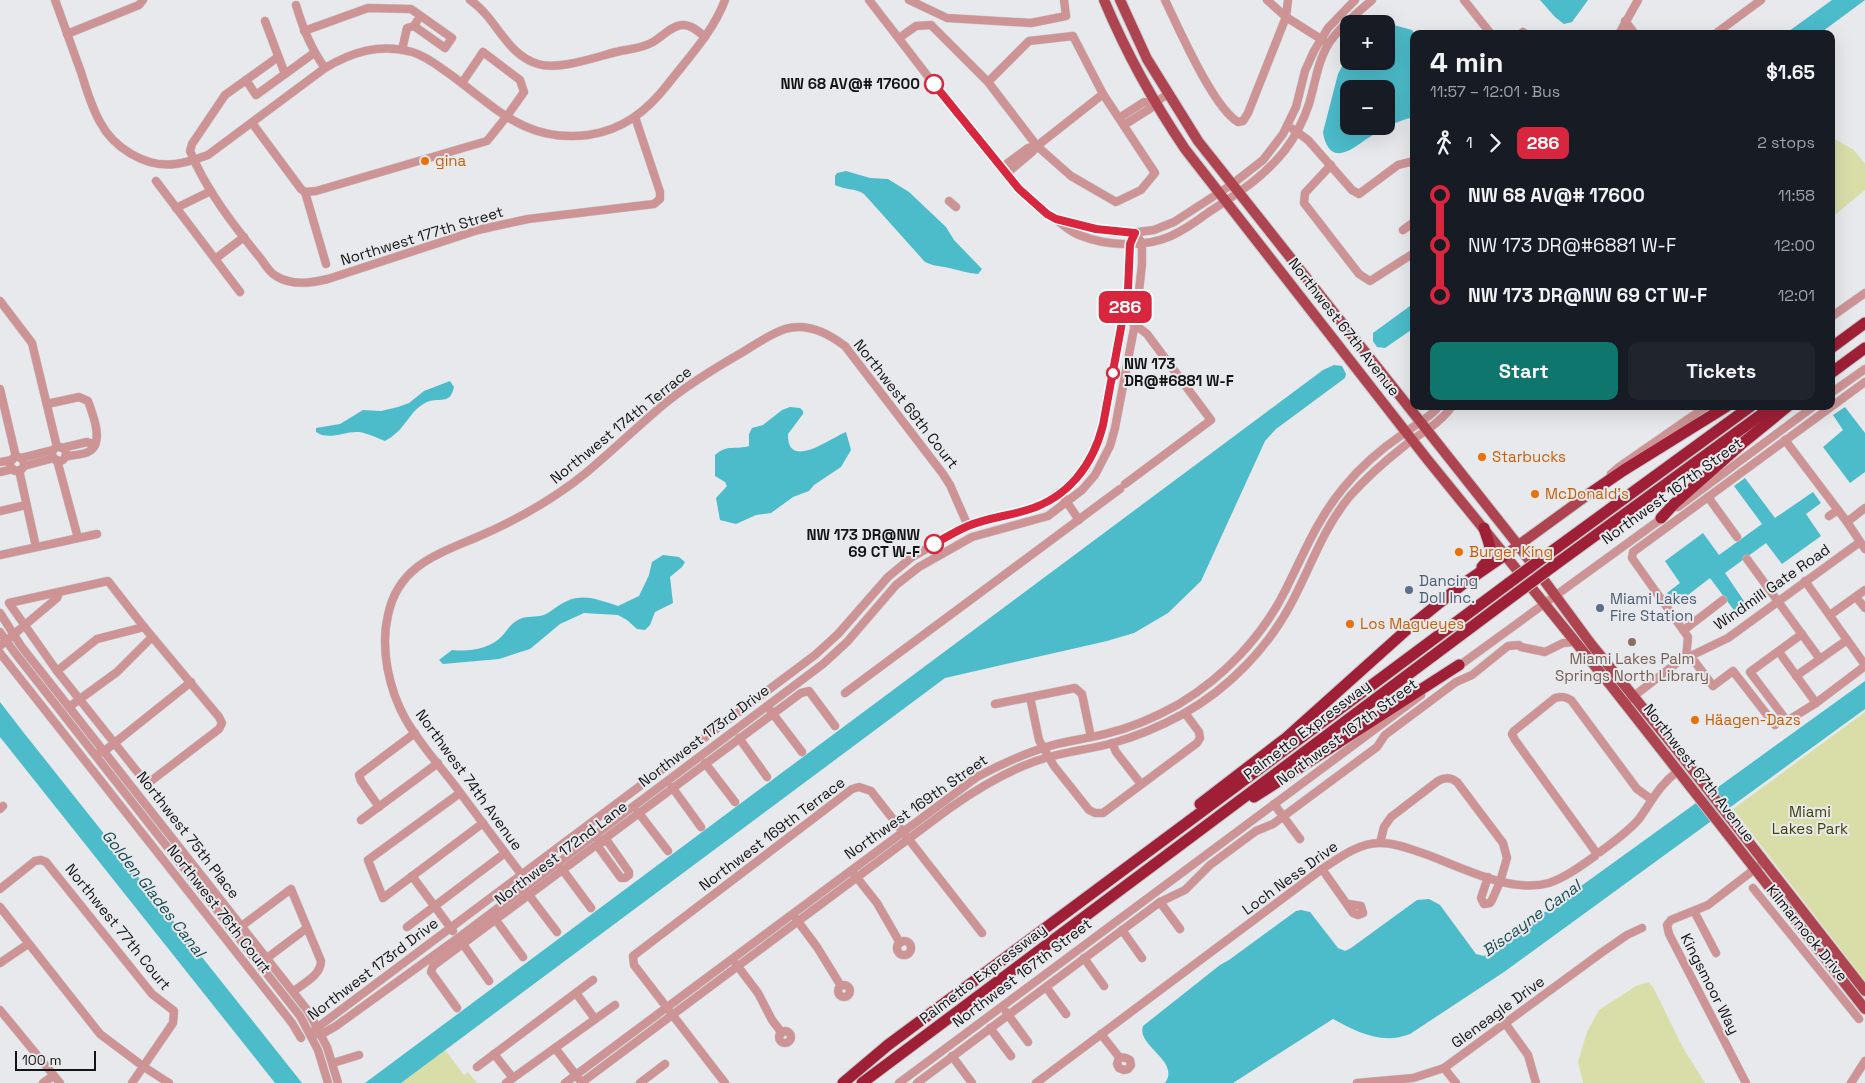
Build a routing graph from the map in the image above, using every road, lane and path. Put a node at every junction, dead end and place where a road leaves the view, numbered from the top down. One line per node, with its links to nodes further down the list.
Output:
1 (55, 0): 29 (street)
2 (144, 0): 29 (street)
3 (470, 0): 30 (street)
4 (726, 0): 30 (street)
5 (869, 0): 31 (street)
6 (909, 0): 7 (street)
7 (1064, 0)
8 (1104, 0): 44 (main road, Northwest 67th Avenue)
9 (1120, 0): 43 (main road, Northwest 67th Avenue)
10 (1165, 0): 20 (street)
11 (1267, 0): 20 (street)
12 (1288, 0): 20 (street)
13 (1354, 0): 32 (street)
14 (1372, 0): 33 (street)
15 (1464, 0): 24 (street)
16 (1638, 0): 22 (street)
17 (1761, 0): 27 (street)
18 (296, 5): 28 (street)
19 (421, 16): 23 (street); 23 (street); 28 (street)
20 (1286, 17): 32 (street)
21 (265, 21): 36 (street)
22 (1625, 21): 25 (street); 26 (street)
23 (414, 26): 34 (street)
24 (1488, 30)
25 (1621, 30)
26 (1632, 30)
27 (1720, 30)
28 (304, 31): 35 (street)
29 (67, 34): 52 (street)
30 (705, 37): 46 (street)
31 (899, 38): 40 (street); 56 (street)
32 (1321, 39): 33 (street); 49 (street)
33 (1329, 44): 50 (street)
34 (402, 50): 37 (street); 41 (street)
35 (314, 53): 37 (street); 38 (street)
36 (278, 57): 38 (street); 39 (street)
37 (325, 68): 48 (street)
38 (284, 74): 39 (street)
39 (246, 80): 52 (street)
40 (988, 82): 42 (street); 51 (street)
41 (462, 83): 45 (street); 45 (street)
42 (1103, 94): 47 (street); 51 (street)
43 (1168, 94): 44 (street); 59 (main road, Northwest 67th Avenue)
44 (1154, 103): 47 (street); 62 (main road, Northwest 67th Avenue)
45 (507, 116): 46 (street); 61 (street)
46 (635, 117): 70 (street, Northwest 177th Street)
47 (1122, 121): 51 (street)
48 (252, 123): 52 (street); 61 (street)
49 (1288, 124): 50 (street); 54 (street)
50 (1296, 132): 55 (street); 57 (street)
51 (1037, 146): 56 (street)
52 (194, 160): 60 (street)
53 (1410, 162): 55 (street)
54 (1259, 164): 57 (street); 59 (street)
55 (1331, 165): 74 (street)
56 (1004, 171): 66 (street)
57 (1266, 171): 59 (street)
58 (156, 182): 65 (street)
59 (1235, 189): 62 (street); 73 (main road, Northwest 67th Avenue)
60 (211, 191): 65 (street); 70 (street)
61 (306, 192): 76 (street)
62 (1222, 197): 69 (street); 72 (street); 77 (main road, Northwest 67th Avenue)
63 (949, 200): 64 (street)
64 (956, 207)
65 (176, 208): 75 (street)
66 (1056, 219): 69 (street); 71 (street)
67 (1410, 225): 68 (street)
68 (1403, 230)
69 (1135, 233): 71 (street, Northwest 173rd Drive); 72 (street)
70 (244, 237): 75 (street)
71 (1130, 244): 72 (street); 83 (street, Northwest 173rd Drive)
72 (1142, 244): 85 (street, Northwest 173rd Drive)
73 (1287, 256): 77 (main road); 78 (main road, Northwest 67th Avenue)
74 (1410, 256)
75 (215, 259): 79 (street)
76 (326, 264)
77 (1286, 278): 78 (main road); 109 (main road, Northwest 67th Avenue)
78 (1309, 282): 108 (main road, Northwest 67th Avenue)
79 (240, 292)
80 (1865, 293): 82 (street)
81 (0, 301): 96 (street)
82 (1835, 314)
83 (1124, 316): 85 (street); 116 (street, Northwest 173rd Drive)
84 (1865, 323): 88 (highway)
85 (1134, 324): 119 (street, Northwest 173rd Drive); 126 (street)
86 (798, 326): 128 (street, Northwest 69th Court); 158 (street, Northwest 174th Terrace)
87 (1865, 340): 90 (highway)
88 (1835, 344)
89 (1865, 348): 92 (highway)
90 (1835, 361)
91 (1865, 369): 95 (street)
92 (1835, 370)
93 (1864, 384): 97 (street)
94 (0, 389): 98 (street)
95 (1835, 390)
96 (47, 404): 111 (street); 111 (street)
97 (1835, 404)
98 (2, 405): 112 (street)
99 (1436, 410): 108 (street, Northwest 169th Street)
100 (1448, 410): 108 (street, Northwest 169th Street)
101 (1701, 410): 117 (street)
102 (1721, 410): 117 (highway)
103 (1746, 410): 248 (highway, Palmetto Expressway, bridge)
104 (1768, 410): 219 (highway, Palmetto Expressway, bridge)
105 (1783, 410): 125 (highway)
106 (1809, 410): 125 (street, Northwest 167th Street)
107 (1827, 410): 110 (street)
108 (1423, 427): 109 (street, Northwest 169th Street); 134 (main road, Northwest 67th Avenue)
109 (1409, 436): 129 (main road, Northwest 67th Avenue); 154 (street, Northwest 169th Street); 157 (street, Northwest 169th Street)
110 (1784, 440): 118 (street); 122 (street)
111 (58, 453): 112 (street); 114 (street); 132 (street)
112 (16, 458): 113 (street); 114 (street); 114 (street)
113 (0, 462)
114 (19, 468): 115 (street); 120 (street)
115 (0, 472)
116 (1060, 492): 119 (street); 128 (street, Northwest 173rd Drive)
117 (1589, 494): 134 (main road)
118 (1708, 497): 131 (street); 160 (street)
119 (1067, 502): 126 (street); 142 (street, Northwest 173rd Drive)
120 (26, 505): 123 (street); 135 (street)
121 (1865, 508): 127 (street)
122 (1838, 510): 124 (street); 127 (street)
123 (0, 511)
124 (1829, 516)
125 (1661, 518): 146 (street, Northwest 167th Street)
126 (1079, 520): 179 (street)
127 (1847, 522): 133 (street)
128 (968, 526): 140 (street, Northwest 173rd Drive)
129 (1484, 528): 138 (main road, Northwest 67th Avenue); 141 (highway)
130 (97, 534): 132 (street)
131 (1738, 537)
132 (78, 538): 135 (street)
133 (1860, 542): 136 (street); 143 (street, Windmill Gate Road)
134 (1518, 545): 138 (main road); 146 (main road, Northwest 67th Avenue)
135 (36, 547): 137 (street)
136 (1865, 550)
137 (0, 555)
138 (1505, 555): 141 (highway); 150 (main road, Northwest 67th Avenue)
139 (1747, 559): 149 (street)
140 (900, 567): 142 (street); 181 (street, Northwest 173rd Drive)
141 (1477, 574): 248 (highway)
142 (907, 576): 187 (street, Northwest 173rd Drive)
143 (1805, 581): 149 (street, Windmill Gate Road); 153 (street)
144 (1865, 590): 147 (street)
145 (59, 593): 155 (street); 155 (street); 156 (street)
146 (1555, 594): 150 (street, Northwest 167th Street); 159 (main road, Northwest 67th Avenue)
147 (1856, 596): 151 (street); 153 (street)
148 (1723, 600): 160 (street)
149 (1778, 602): 162 (street); 170 (street, Windmill Gate Road)
150 (1543, 603): 165 (main road, Northwest 67th Avenue); 172 (street, Northwest 167th Street)
151 (1865, 608)
152 (0, 613): 163 (street, Northwest 75th Place)
153 (1830, 615): 166 (street)
154 (1266, 622): 157 (street); 176 (street, Northwest 169th Street)
155 (24, 627): 163 (street); 174 (street)
156 (144, 627): 164 (street); 174 (street)
157 (1276, 627): 178 (street, Northwest 169th Street)
158 (386, 629): 193 (street, Northwest 74th Avenue)
159 (1580, 629): 165 (street); 180 (main road, Northwest 67th Avenue)
160 (1684, 630): 170 (street)
161 (0, 632): 167 (street, Northwest 75th Place)
162 (1802, 634): 168 (street); 171 (street)
163 (13, 635): 167 (street); 188 (street, Northwest 75th Place)
164 (152, 637): 177 (street); 183 (street)
165 (1569, 638): 184 (main road, Northwest 67th Avenue); 222 (street)
166 (1847, 640): 171 (street); 173 (street)
167 (3, 644): 198 (street, Northwest 75th Place)
168 (1779, 652): 175 (street); 186 (street)
169 (0, 653): 221 (street, Northwest 76th Court)
170 (1686, 658): 180 (street, Windmill Gate Road); 191 (street)
171 (1820, 659): 175 (street)
172 (1459, 665): 217 (street, Northwest 167th Street); 219 (highway)
173 (1865, 666): 186 (street)
174 (57, 671): 183 (street)
175 (1796, 676): 186 (street)
176 (1213, 680): 178 (street); 194 (street, Northwest 169th Street)
177 (190, 682): 196 (street); 196 (street)
178 (1217, 691): 189 (street, Northwest 169th Street)
179 (845, 693)
180 (1634, 696): 184 (street, Windmill Gate Road); 200 (main road, Northwest 67th Avenue)
181 (760, 697): 187 (street); 225 (street, Northwest 173rd Drive)
182 (1030, 697): 185 (street); 194 (street); 199 (street)
183 (80, 699): 188 (street); 196 (street)
184 (1624, 703): 206 (main road, Northwest 67th Avenue)
185 (995, 704)
186 (1816, 704)
187 (767, 706): 190 (street); 229 (street, Northwest 173rd Drive)
188 (69, 707): 201 (street, Northwest 75th Place)
189 (1185, 713): 197 (street, Northwest 169th Street); 209 (street)
190 (773, 714): 192 (street, Northwest 172nd Lane); 195 (street, Northwest 172nd Lane); 202 (street)
191 (1775, 725)
192 (835, 726)
193 (415, 733): 204 (street, Northwest 74th Avenue); 218 (street)
194 (1091, 737): 199 (street, Northwest 169th Street)
195 (738, 738): 205 (street, Northwest 172nd Lane); 207 (street)
196 (114, 743): 201 (street)
197 (1112, 743): 203 (street, Northwest 169th Street); 209 (street)
198 (86, 744): 201 (street); 216 (street, Northwest 75th Place)
199 (1044, 748): 203 (street); 227 (street, Northwest 169th Street)
200 (1677, 750): 206 (main road); 208 (main road, Northwest 67th Avenue)
201 (104, 751): 214 (street, Northwest 75th Place)
202 (802, 752)
203 (1049, 757): 209 (street); 227 (street, Northwest 169th Street)
204 (438, 763): 211 (street, Northwest 74th Avenue); 218 (street)
205 (705, 763): 210 (street, Northwest 172nd Lane); 215 (street)
206 (1678, 771): 208 (main road); 212 (main road, Northwest 67th Avenue); 213 (street, Loch Ness Drive)
207 (768, 777)
208 (1697, 777): 212 (main road, Northwest 67th Avenue)
209 (1141, 784)
210 (672, 788): 220 (street, Northwest 172nd Lane); 226 (street)
211 (460, 793): 224 (street, Northwest 74th Avenue); 241 (street)
212 (1702, 793): 228 (main road, Northwest 67th Avenue)
213 (1651, 799): 234 (street, Loch Ness Drive); 234 (street)
214 (142, 800): 216 (street); 259 (street, Northwest 75th Place)
215 (735, 802)
216 (135, 805): 221 (street); 266 (street, Northwest 75th Place)
217 (1272, 805): 222 (street); 290 (street, Northwest 167th Street)
218 (379, 807): 223 (street)
219 (1225, 811): 338 (highway, Palmetto Expressway)
220 (638, 812): 229 (street, Northwest 172nd Lane); 232 (street)
221 (125, 813): 301 (street, Northwest 76th Court)
222 (1283, 817): 230 (street); 250 (street)
223 (361, 820)
224 (483, 823): 233 (street, Northwest 74th Avenue); 241 (street)
225 (588, 825): 229 (street); 240 (street, Northwest 173rd Drive)
226 (701, 826)
227 (906, 836): 239 (street, Northwest 169th Street); 242 (street, Northwest 169th Street); 268 (street); 292 (street, Northwest 169th Terrace)
228 (1737, 836): 235 (main road, Northwest 67th Avenue); 238 (main road, Northwest 67th Avenue)
229 (597, 838): 229 (street); 236 (street, Northwest 172nd Lane); 245 (street, Northwest 173rd Drive)
230 (1300, 839)
231 (1380, 843): 237 (street, Loch Ness Drive); 243 (street, Loch Ness Drive); 244 (street)
232 (668, 852)
233 (505, 853): 240 (street, Northwest 74th Avenue); 253 (street)
234 (1597, 853): 244 (street, Loch Ness Drive)
235 (1764, 862): 238 (street, Kingsmoor Way); 278 (main road, Northwest 67th Avenue)
236 (562, 869): 249 (street, Northwest 172nd Lane); 254 (street)
237 (1322, 869): 251 (street); 308 (street, Loch Ness Drive)
238 (1755, 869): 255 (street, Kingsmoor Way); 278 (main road, Northwest 67th Avenue)
239 (851, 870): 242 (street); 256 (street, Northwest 169th Street)
240 (522, 875): 245 (street, Northwest 74th Avenue); 262 (street, Northwest 173rd Drive)
241 (412, 876): 253 (street)
242 (857, 877): 258 (street, Northwest 169th Street); 270 (street)
243 (1488, 878): 244 (street, Loch Ness Drive); 244 (street)
244 (1500, 882)
245 (529, 885): 269 (street, Northwest 173rd Drive)
246 (0, 888): 320 (street, Northwest 77th Court)
247 (1753, 888): 300 (street, Kilmarnock Drive)
248 (1095, 892): 337 (highway, Palmetto Expressway)
249 (528, 894): 257 (street, Northwest 172nd Lane); 267 (street)
250 (1160, 902): 264 (street); 265 (street)
251 (1348, 904)
252 (0, 907): 271 (street)
253 (434, 907): 260 (street); 262 (street)
254 (591, 908)
255 (1694, 911): 272 (street, Kingsmoor Way); 346 (street, Kingsmoor Way)
256 (792, 914): 258 (street); 277 (street, Northwest 169th Street)
257 (495, 919): 269 (street, Northwest 172nd Lane); 273 (street)
258 (798, 922): 280 (street, Northwest 169th Street); 283 (street)
259 (242, 926): 261 (street); 266 (street); 274 (street, Northwest 75th Place)
260 (407, 927)
261 (307, 928): 274 (street); 287 (street)
262 (451, 928): 269 (street); 303 (street, Northwest 173rd Drive)
263 (1642, 928): 302 (street, Gleneagle Drive)
264 (1180, 929)
265 (1122, 930): 275 (street); 276 (street)
266 (234, 932): 297 (street, Northwest 75th Place)
267 (557, 932)
268 (982, 933)
269 (460, 941): 282 (street); 291 (street, Northwest 172nd Lane); 307 (street, Northwest 173rd Drive)
270 (900, 943)
271 (28, 944): 279 (street); 320 (street)
272 (1716, 953)
273 (523, 957)
274 (267, 958): 287 (street, Northwest 75th Place)
275 (1084, 958): 284 (street); 285 (street)
276 (1142, 958)
277 (732, 959): 280 (street); 292 (street, Northwest 169th Street)
278 (1832, 959): 286 (main road, Northwest 67th Avenue); 293 (main road, Northwest 67th Avenue)
279 (0, 963)
280 (738, 966): 298 (street, Northwest 169th Street); 305 (street)
281 (593, 980): 288 (street)
282 (490, 981)
283 (841, 986)
284 (1104, 986)
285 (1046, 987): 295 (street); 296 (street)
286 (1865, 991)
287 (294, 992): 303 (street, Northwest 75th Place)
288 (576, 993): 299 (street); 312 (street)
289 (614, 1005): 299 (street)
290 (1002, 1007): 296 (street); 339 (street, Northwest 167th Street)
291 (457, 1008)
292 (666, 1008): 298 (street); 323 (street, Northwest 169th Street)
293 (1865, 1009)
294 (0, 1010): 324 (street)
295 (1066, 1014)
296 (1008, 1015): 304 (street); 310 (street)
297 (300, 1016): 301 (street); 306 (street, Northwest 75th Place)
298 (672, 1016): 334 (street, Northwest 169th Street); 336 (street)
299 (595, 1019): 311 (street)
300 (1859, 1019)
301 (292, 1023): 309 (street, Northwest 76th Court)
302 (1505, 1023): 322 (street, Gleneagle Drive); 345 (street)
303 (318, 1027): 306 (street, Northwest 173rd Drive); 307 (street, Northwest 75th Place)
304 (990, 1028): 314 (street); 315 (street)
305 (782, 1033)
306 (311, 1034): 307 (street, Northwest 173rd Drive); 331 (street, Northwest 75th Place)
307 (322, 1034): 318 (street, Northwest 75th Place)
308 (1101, 1034): 316 (street); 342 (street, Loch Ness Drive)
309 (301, 1038)
310 (1028, 1042)
311 (555, 1048): 323 (street); 326 (street)
312 (494, 1054): 321 (street); 326 (street)
313 (359, 1055): 318 (street)
314 (952, 1056): 340 (street); 341 (street)
315 (1011, 1056)
316 (1119, 1057)
317 (1865, 1061): 347 (street)
318 (333, 1063): 332 (street, Northwest 75th Place)
319 (665, 1064): 325 (street)
320 (144, 1067): 329 (street); 330 (street)
321 (477, 1067)
322 (1444, 1068): 343 (street, Gleneagle Drive); 344 (street)
323 (576, 1075): 333 (street, Northwest 169th Street); 334 (street)
324 (53, 1076): 327 (street); 328 (street)
325 (649, 1080): 335 (street)
326 (510, 1081)
327 (43, 1083)
328 (60, 1083)
329 (132, 1083)
330 (169, 1083)
331 (328, 1083)
332 (338, 1083)
333 (565, 1083)
334 (581, 1083)
335 (640, 1083)
336 (725, 1083)
337 (843, 1083)
338 (862, 1083)
339 (899, 1083)
340 (917, 1083)
341 (972, 1083)
342 (1036, 1083)
343 (1357, 1083)
344 (1456, 1083)
345 (1536, 1083)
346 (1746, 1083)
347 (1851, 1083)

